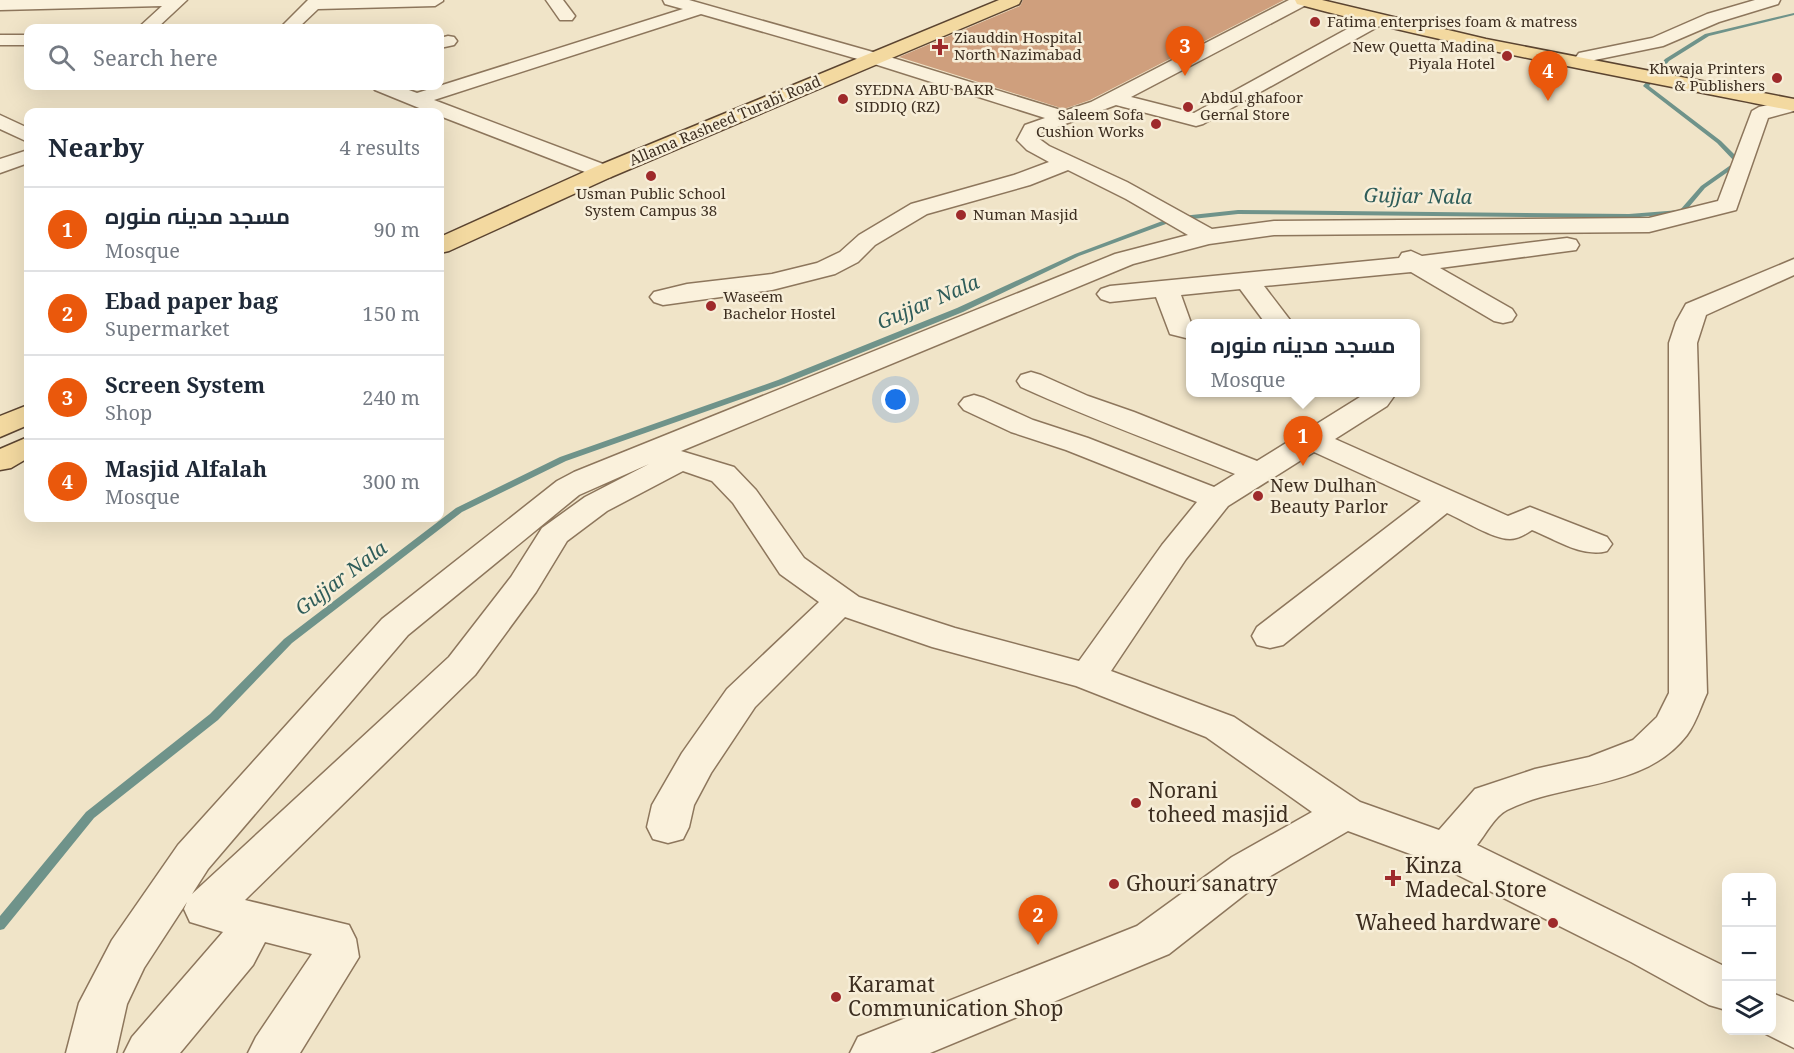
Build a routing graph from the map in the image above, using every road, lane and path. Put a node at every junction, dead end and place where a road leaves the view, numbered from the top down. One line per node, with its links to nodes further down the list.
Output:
1 (178, 0): 10 (street); 15 (street)
2 (554, 0): 13 (street)
3 (670, 0): 12 (street)
4 (976, 0): 19 (main road, Allama Rasheed Turabi Road)
5 (1013, 0): 21 (main road, Allama Rasheed Turabi Road)
6 (1302, 0): 14 (main road); 26 (street)
7 (1341, 0): 20 (main road)
8 (1772, 0): 20 (street)
9 (316, 2): 11 (street); 16 (street)
10 (0, 5)
11 (434, 5)
12 (699, 9): 19 (street); 27 (street)
13 (566, 16)
14 (1375, 21): 24 (main road); 26 (street)
15 (151, 24)
16 (292, 24)
17 (24, 40): 18 (street)
18 (0, 41)
19 (846, 50): 21 (street); 22 (main road, Allama Rasheed Turabi Road)
20 (1585, 57): 24 (main road)
21 (874, 58): 31 (street); 36 (main road, Allama Rasheed Turabi Road)
22 (759, 86)
23 (392, 90): 27 (street)
24 (1760, 94): 25 (main road); 28 (main road)
25 (1794, 96)
26 (1113, 98): 31 (street)
27 (416, 100): 29 (street)
28 (1794, 105): 40 (street)
29 (437, 108)
30 (444, 111): 35 (street)
31 (1065, 118): 37 (street)
32 (0, 121): 33 (street)
33 (24, 134)
34 (24, 157): 38 (street)
35 (574, 161): 36 (street); 39 (main road)
36 (600, 162): 42 (main road, Allama Rasheed Turabi Road)
37 (1070, 162): 41 (street); 49 (street)
38 (0, 166)
39 (554, 171)
40 (1389, 228): 41 (street); 44 (street)
41 (1208, 237): 75 (street)
42 (444, 244)
43 (1567, 245): 44 (street)
44 (1415, 264): 46 (street); 50 (street)
45 (1794, 266): 70 (street)
46 (1245, 279): 47 (street); 51 (street)
47 (1166, 288): 48 (street); 52 (street)
48 (1110, 294)
49 (663, 297)
50 (1503, 315)
51 (1276, 319)
52 (1186, 330)
53 (1031, 381): 61 (street)
54 (1374, 397): 58 (street)
55 (974, 404): 62 (street)
56 (24, 416): 57 (main road)
57 (0, 428)
58 (1311, 439): 61 (street); 63 (street)
59 (24, 448): 60 (main road)
60 (0, 461)
61 (1256, 472): 62 (street)
62 (1216, 499): 67 (street)
63 (1443, 499): 64 (street); 66 (street)
64 (1595, 544)
65 (841, 601): 67 (street); 69 (street); 71 (street)
66 (1270, 636)
67 (1088, 676): 68 (street)
68 (1345, 813): 70 (street); 78 (street)
69 (668, 827)
70 (1447, 850): 72 (street)
71 (252, 920): 76 (street); 77 (street)
72 (1722, 988)
73 (1776, 1016): 74 (street)
74 (1794, 1026)
75 (92, 1053)
76 (149, 1053)
77 (273, 1053)
78 (875, 1053)

